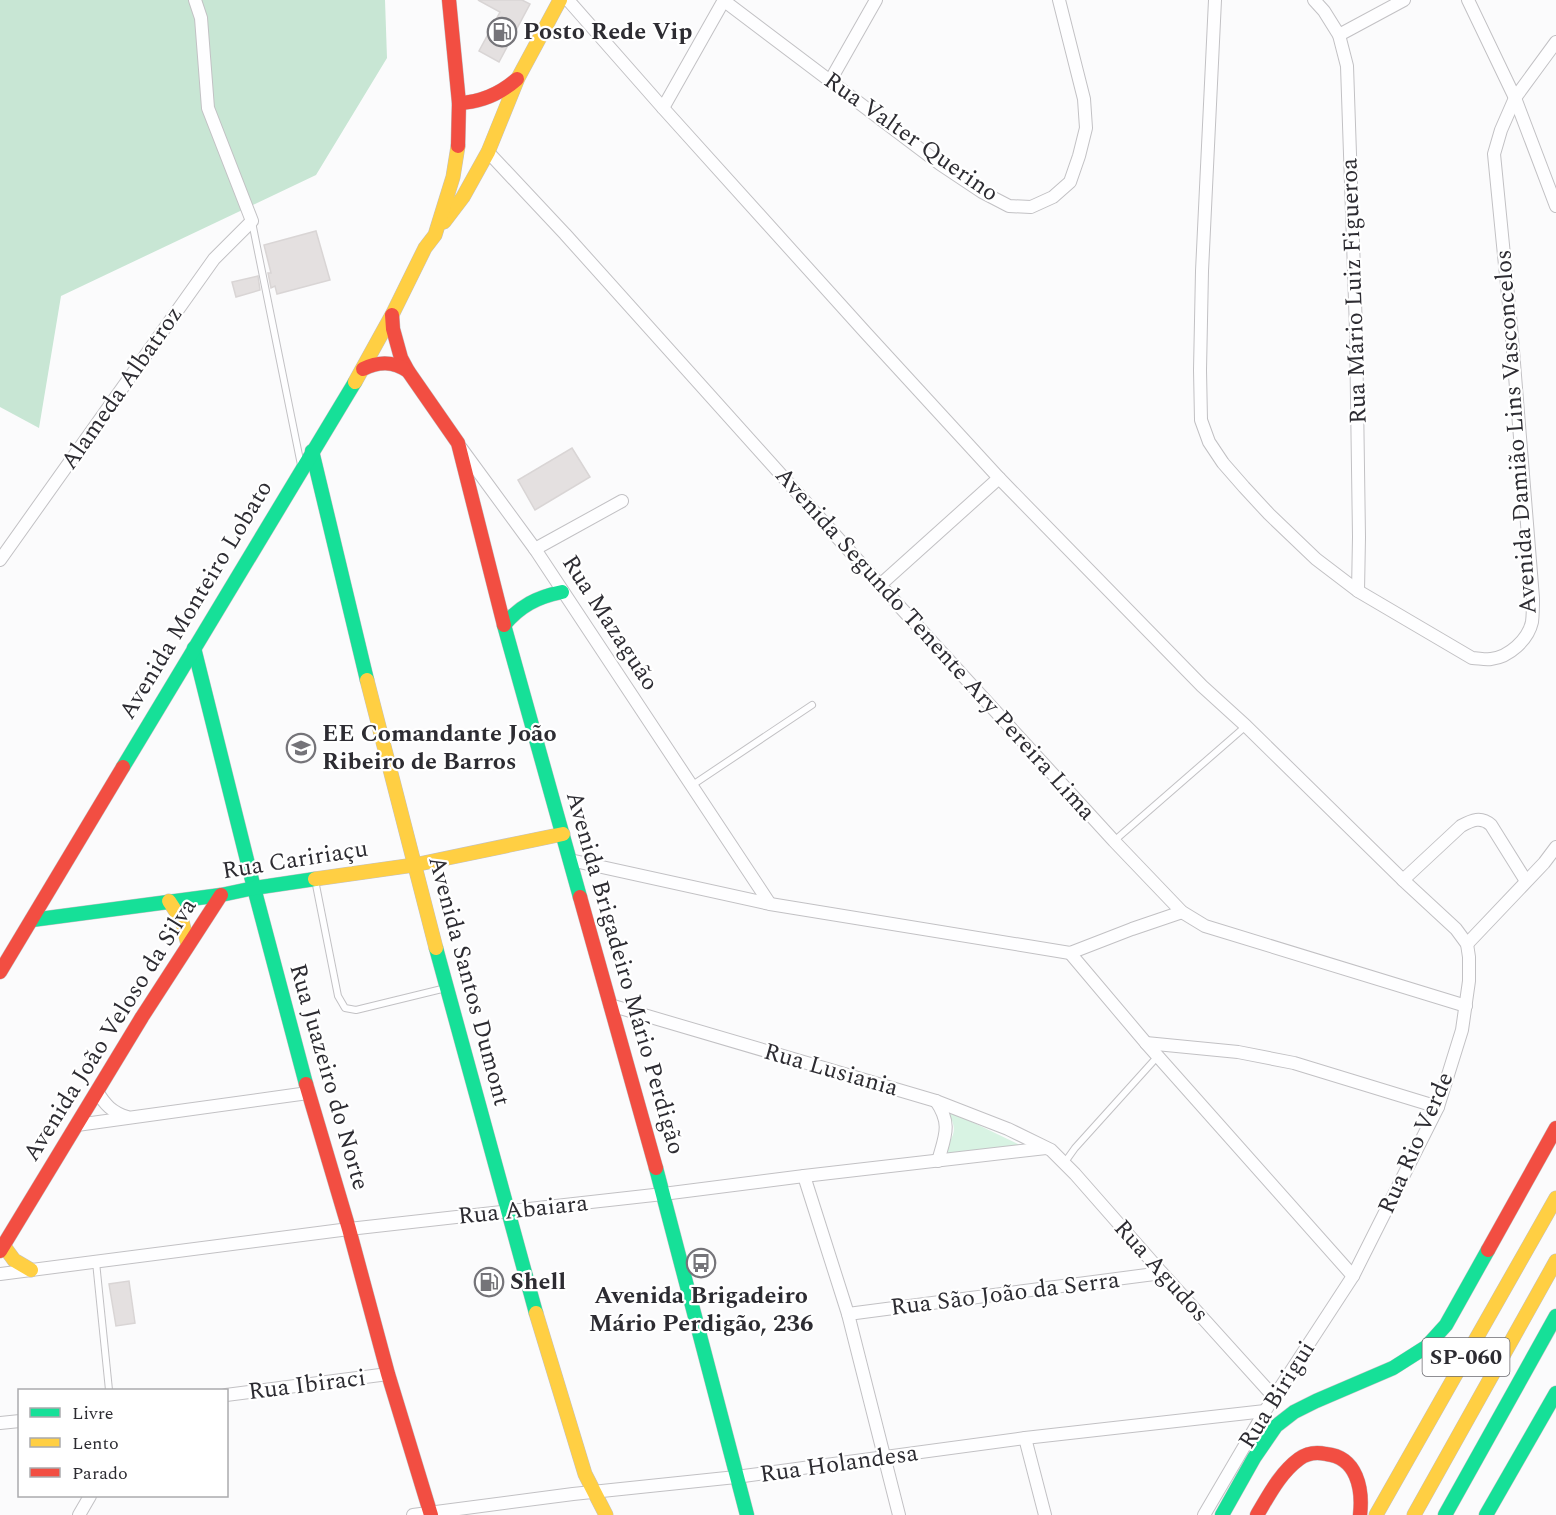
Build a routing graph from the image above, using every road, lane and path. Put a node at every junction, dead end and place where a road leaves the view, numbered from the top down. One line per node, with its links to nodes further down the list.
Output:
1 (195, 0): 21 (street)
2 (449, 0): 17 (main road)
3 (560, 0): 14 (main road)
4 (568, 0): 18 (street)
5 (724, 0): 15 (street, Rua Valter Querino); 18 (street)
6 (876, 0): 15 (street)
7 (1059, 0): 15 (street, Rua Valter Querino)
8 (1215, 0): 35 (street, Avenida Damião Lins Vasconcelos)
9 (1314, 0): 12 (street, Rua Mário Luiz Figueroa)
10 (1404, 0): 12 (street)
11 (1468, 0): 16 (street)
12 (1339, 35): 35 (street, Rua Mário Luiz Figueroa)
13 (1556, 42): 16 (street, Avenida Damião Lins Vasconcelos)
14 (518, 78): 17 (main road); 19 (main road)
15 (830, 81)
16 (1515, 98): 20 (street); 35 (street, Avenida Damião Lins Vasconcelos)
17 (459, 103): 22 (main road, Avenida Monteiro Lobato); 23 (main road, Avenida Monteiro Lobato)
18 (663, 108): 30 (street)
19 (488, 152): 22 (main road); 34 (street, Avenida Segundo Tenente Ary Pereira Lima)
20 (1556, 206)
21 (252, 221): 29 (lane); 33 (street, Alameda Albatroz)
22 (435, 235): 23 (main road, Avenida Monteiro Lobato)
23 (425, 248): 24 (main road, Avenida Monteiro Lobato)
24 (392, 315): 25 (main road, Avenida Monteiro Lobato); 26 (main road, Rua Mazaguão)
25 (363, 369): 26 (main road); 28 (main road, Avenida Monteiro Lobato)
26 (408, 371): 27 (main road, Rua Mazaguão)
27 (458, 443): 32 (street, Rua Mazaguão); 37 (main road, Avenida Brigadeiro Mário Perdigão)
28 (312, 451): 29 (main road, Avenida Monteiro Lobato); 46 (main road, Avenida Santos Dumont)
29 (302, 468): 38 (main road, Avenida Monteiro Lobato)
30 (999, 477): 34 (street); 40 (street)
31 (622, 501): 32 (street)
32 (535, 549): 36 (street, Rua Mazaguão)
33 (0, 560)
34 (880, 585): 43 (street, Avenida Segundo Tenente Ary Pereira Lima)
35 (1358, 591)
36 (562, 592): 37 (main road); 41 (street, Rua Mazaguão)
37 (504, 625): 42 (main road, Avenida Brigadeiro Mário Perdigão)
38 (194, 648): 50 (main road, Rua Juazeiro do Norte); 55 (main road, Avenida Monteiro Lobato)
39 (812, 705): 41 (lane)
40 (1246, 726): 43 (lane); 48 (street)
41 (691, 786): 53 (street, Rua Mazaguão)
42 (563, 834): 45 (main road, Avenida Brigadeiro Mário Perdigão); 46 (main road, Rua Caririaçu)
43 (1114, 841): 54 (street, Avenida Segundo Tenente Ary Pereira Lima)
44 (1556, 847): 49 (street)
45 (570, 860): 53 (street); 61 (main road, Avenida Brigadeiro Mário Perdigão)
46 (414, 865): 47 (main road, Rua Caririaçu); 60 (main road, Avenida Santos Dumont)
47 (315, 879): 50 (main road, Rua Caririaçu); 60 (lane)
48 (1403, 880): 49 (street); 56 (street)
49 (1527, 881): 56 (street)
50 (254, 888): 51 (main road, Rua Caririaçu); 66 (main road, Rua Juazeiro do Norte)
51 (221, 895): 52 (main road, Rua Caririaçu); 57 (main road, Avenida João Veloso da Silva)
52 (169, 902): 55 (main road, Rua Caririaçu); 57 (main road)
53 (770, 904): 58 (street)
54 (1182, 912): 58 (street); 62 (street, Avenida Segundo Tenente Ary Pereira Lima)
55 (32, 920): 59 (main road, Avenida Monteiro Lobato)
56 (1467, 944): 62 (street, Rua Rio Verde)
57 (188, 945): 65 (main road, Avenida João Veloso da Silva)
58 (1070, 953): 63 (street)
59 (0, 972)
60 (447, 987): 78 (main road, Avenida Santos Dumont)
61 (610, 1005): 67 (street, Rua Lusiania); 76 (main road, Avenida Brigadeiro Mário Perdigão)
62 (1466, 1006): 68 (street, Rua Rio Verde)
63 (1146, 1043): 64 (street); 68 (street)
64 (1158, 1056): 74 (lane); 86 (street)
65 (97, 1091): 69 (street); 70 (main road, Avenida João Veloso da Silva)
66 (308, 1093): 69 (street); 79 (main road, Rua Juazeiro do Norte)
67 (936, 1101): 72 (street, Rua Lusiania); 73 (street)
68 (1438, 1107): 86 (street, Rua Rio Verde)
69 (128, 1118): 70 (street)
70 (77, 1125): 80 (main road, Avenida João Veloso da Silva)
71 (1556, 1128): 110 (main road)
72 (1046, 1148): 73 (street, Rua Abaiara); 74 (street, Rua Agudos)
73 (938, 1161): 75 (street, Rua Abaiara)
74 (1065, 1162): 85 (street, Rua Agudos)
75 (804, 1176): 76 (street, Rua Abaiara); 87 (street)
76 (663, 1194): 78 (street, Rua Abaiara); 99 (main road, Avenida Brigadeiro Mário Perdigão)
77 (1556, 1198): 113 (main road, SP-060)
78 (508, 1212): 79 (street, Rua Abaiara); 100 (main road, Avenida Santos Dumont)
79 (349, 1229): 82 (street, Rua Abaiara); 89 (main road, Rua Juazeiro do Norte)
80 (2, 1248): 83 (main road)
81 (1556, 1261): 114 (main road, SP-060)
82 (96, 1262): 83 (street, Rua Abaiara); 90 (lane)
83 (31, 1270): 84 (street, Rua Abaiara)
84 (0, 1274)
85 (1162, 1274): 87 (street, Rua São João da Serra); 93 (street, Rua Agudos)
86 (1353, 1276): 93 (street, Rua Birigui)
87 (848, 1314): 98 (street)
88 (1556, 1316): 115 (main road, SP-060)
89 (388, 1374): 92 (street, Rua Ibiraci); 102 (main road, Rua Juazeiro do Norte)
90 (109, 1389)
91 (1556, 1393): 116 (main road)
92 (228, 1395)
93 (1274, 1397): 94 (street, Rua Birigui)
94 (1265, 1410): 97 (street, Rua Holandesa); 109 (street, Rua Birigui)
95 (18, 1421): 96 (street)
96 (0, 1423)
97 (1026, 1438): 98 (street, Rua Holandesa); 108 (street)
98 (884, 1458): 99 (street, Rua Holandesa); 107 (street)
99 (736, 1478): 100 (street, Rua Holandesa); 106 (main road, Avenida Brigadeiro Mário Perdigão)
100 (594, 1492): 102 (street, Rua Holandesa); 105 (main road, Avenida Santos Dumont)
101 (89, 1497): 103 (street)
102 (431, 1514): 104 (street, Rua Holandesa)
103 (79, 1515)
104 (413, 1515)
105 (606, 1515)
106 (747, 1515)
107 (899, 1515)
108 (1046, 1515)
109 (1204, 1515)
110 (1222, 1515)
111 (1257, 1515): 112 (main road)
112 (1360, 1515)
113 (1377, 1515)
114 (1414, 1515)
115 (1445, 1515)
116 (1486, 1515)

